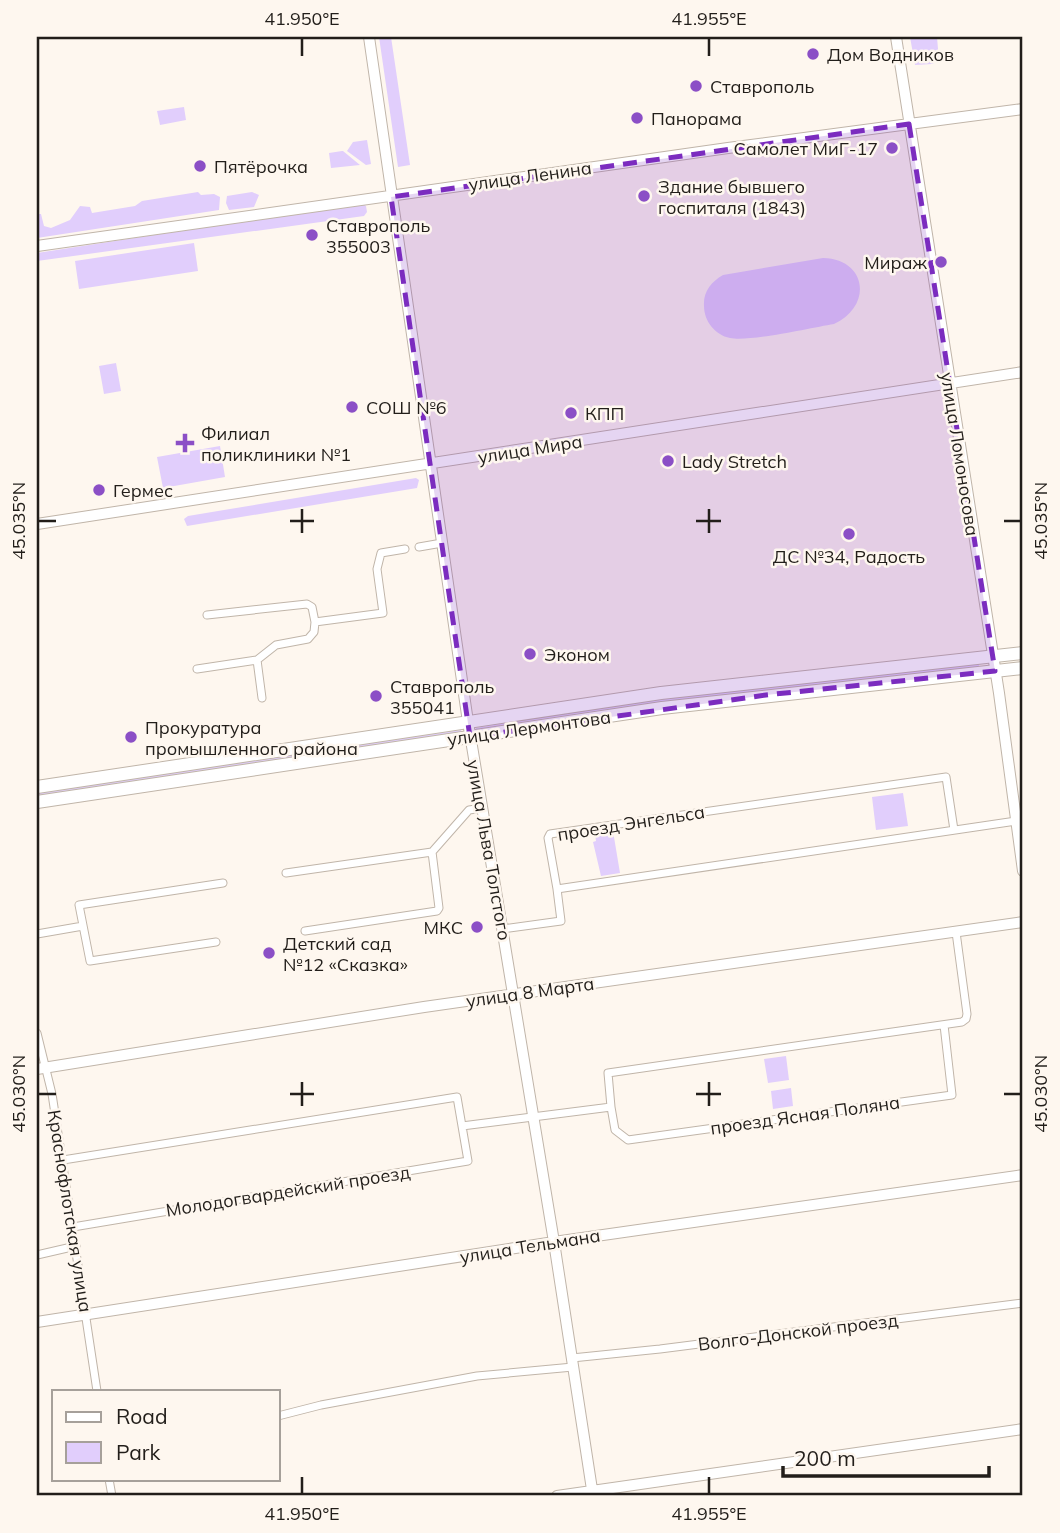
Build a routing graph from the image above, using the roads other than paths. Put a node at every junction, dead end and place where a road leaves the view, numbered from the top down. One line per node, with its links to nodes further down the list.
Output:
1 (369, 37): 5 (street, улица Льва Толстого)
2 (896, 37): 4 (street, улица Ломоносова)
3 (1023, 109): 4 (street, улица Ленина)
4 (909, 124): 5 (street, улица Ленина); 8 (street, улица Ломоносова)
5 (391, 197): 6 (street, улица Ленина); 9 (street, улица Льва Толстого)
6 (37, 246)
7 (1023, 372): 8 (street, улица Мира)
8 (948, 384): 9 (street, улица Мира); 17 (street, улица Ломоносова)
9 (430, 465): 10 (street, улица Мира); 11 (street, улица Льва Толстого)
10 (37, 524)
11 (442, 543): 12 (street); 23 (street, улица Льва Толстого)
12 (419, 547)
13 (405, 550): 15 (street)
14 (207, 615): 15 (street)
15 (315, 622): 18 (street)
16 (1023, 653): 17 (main road, улица Лермонтова)
17 (992, 657): 21 (street, улица Ломоносова); 23 (main road, улица Лермонтова)
18 (257, 660): 19 (street); 22 (street)
19 (197, 668)
20 (1023, 668): 21 (main road, улица Лермонтова)
21 (995, 671): 24 (main road, улица Лермонтова); 28 (street, улица Ломоносова)
22 (262, 698)
23 (468, 722): 24 (street, улица Льва Толстого); 25 (main road, улица Лермонтова)
24 (470, 737): 26 (main road, улица Лермонтова); 27 (street, улица Льва Толстого)
25 (37, 787)
26 (37, 802)
27 (482, 808): 30 (street); 37 (street, улица Льва Толстого)
28 (1016, 821): 29 (street); 31 (street, улица Ломоносова)
29 (954, 830): 34 (street); 34 (street, проезд Энгельса)
30 (432, 852): 32 (street); 38 (street)
31 (1023, 871)
32 (286, 873)
33 (222, 883): 36 (street)
34 (557, 889): 37 (street)
35 (1023, 922): 39 (street, улица 8 Марта)
36 (83, 926): 40 (street); 41 (street)
37 (502, 929): 42 (street, улица Льва Толстого)
38 (305, 931)
39 (956, 932): 42 (street, улица 8 Марта); 43 (street)
40 (37, 934)
41 (216, 942)
42 (513, 994): 45 (street, улица 8 Марта); 47 (street, улица Льва Толстого)
43 (944, 1026): 46 (street, проезд Ясная Поляна); 46 (street, проезд Ясная Поляна)
44 (37, 1033): 45 (street, Краснофлотская улица)
45 (41, 1068): 49 (street, Краснофлотская улица)
46 (611, 1107): 47 (street)
47 (533, 1116): 48 (street); 52 (street, улица Льва Толстого)
48 (462, 1126): 49 (street, Молодогвардейский проезд); 51 (street, Молодогвардейский проезд)
49 (63, 1160): 51 (street, Краснофлотская улица)
50 (1023, 1175): 52 (street, улица Тельмана)
51 (73, 1227): 53 (street, Краснофлотская улица)
52 (554, 1242): 56 (street, улица Тельмана); 58 (street, улица Льва Толстого)
53 (76, 1246): 54 (street); 56 (street, Краснофлотская улица)
54 (37, 1255)
55 (1023, 1303): 58 (street, Волго-Донской проезд)
56 (86, 1314): 57 (street, улица Тельмана); 59 (street, Краснофлотская улица)
57 (37, 1322)
58 (572, 1362): 60 (street, Волго-Донской проезд); 62 (street, улица Льва Толстого)
59 (97, 1390)
60 (280, 1415)
61 (1023, 1429): 62 (street)
62 (592, 1493): 63 (street)
63 (557, 1496)

